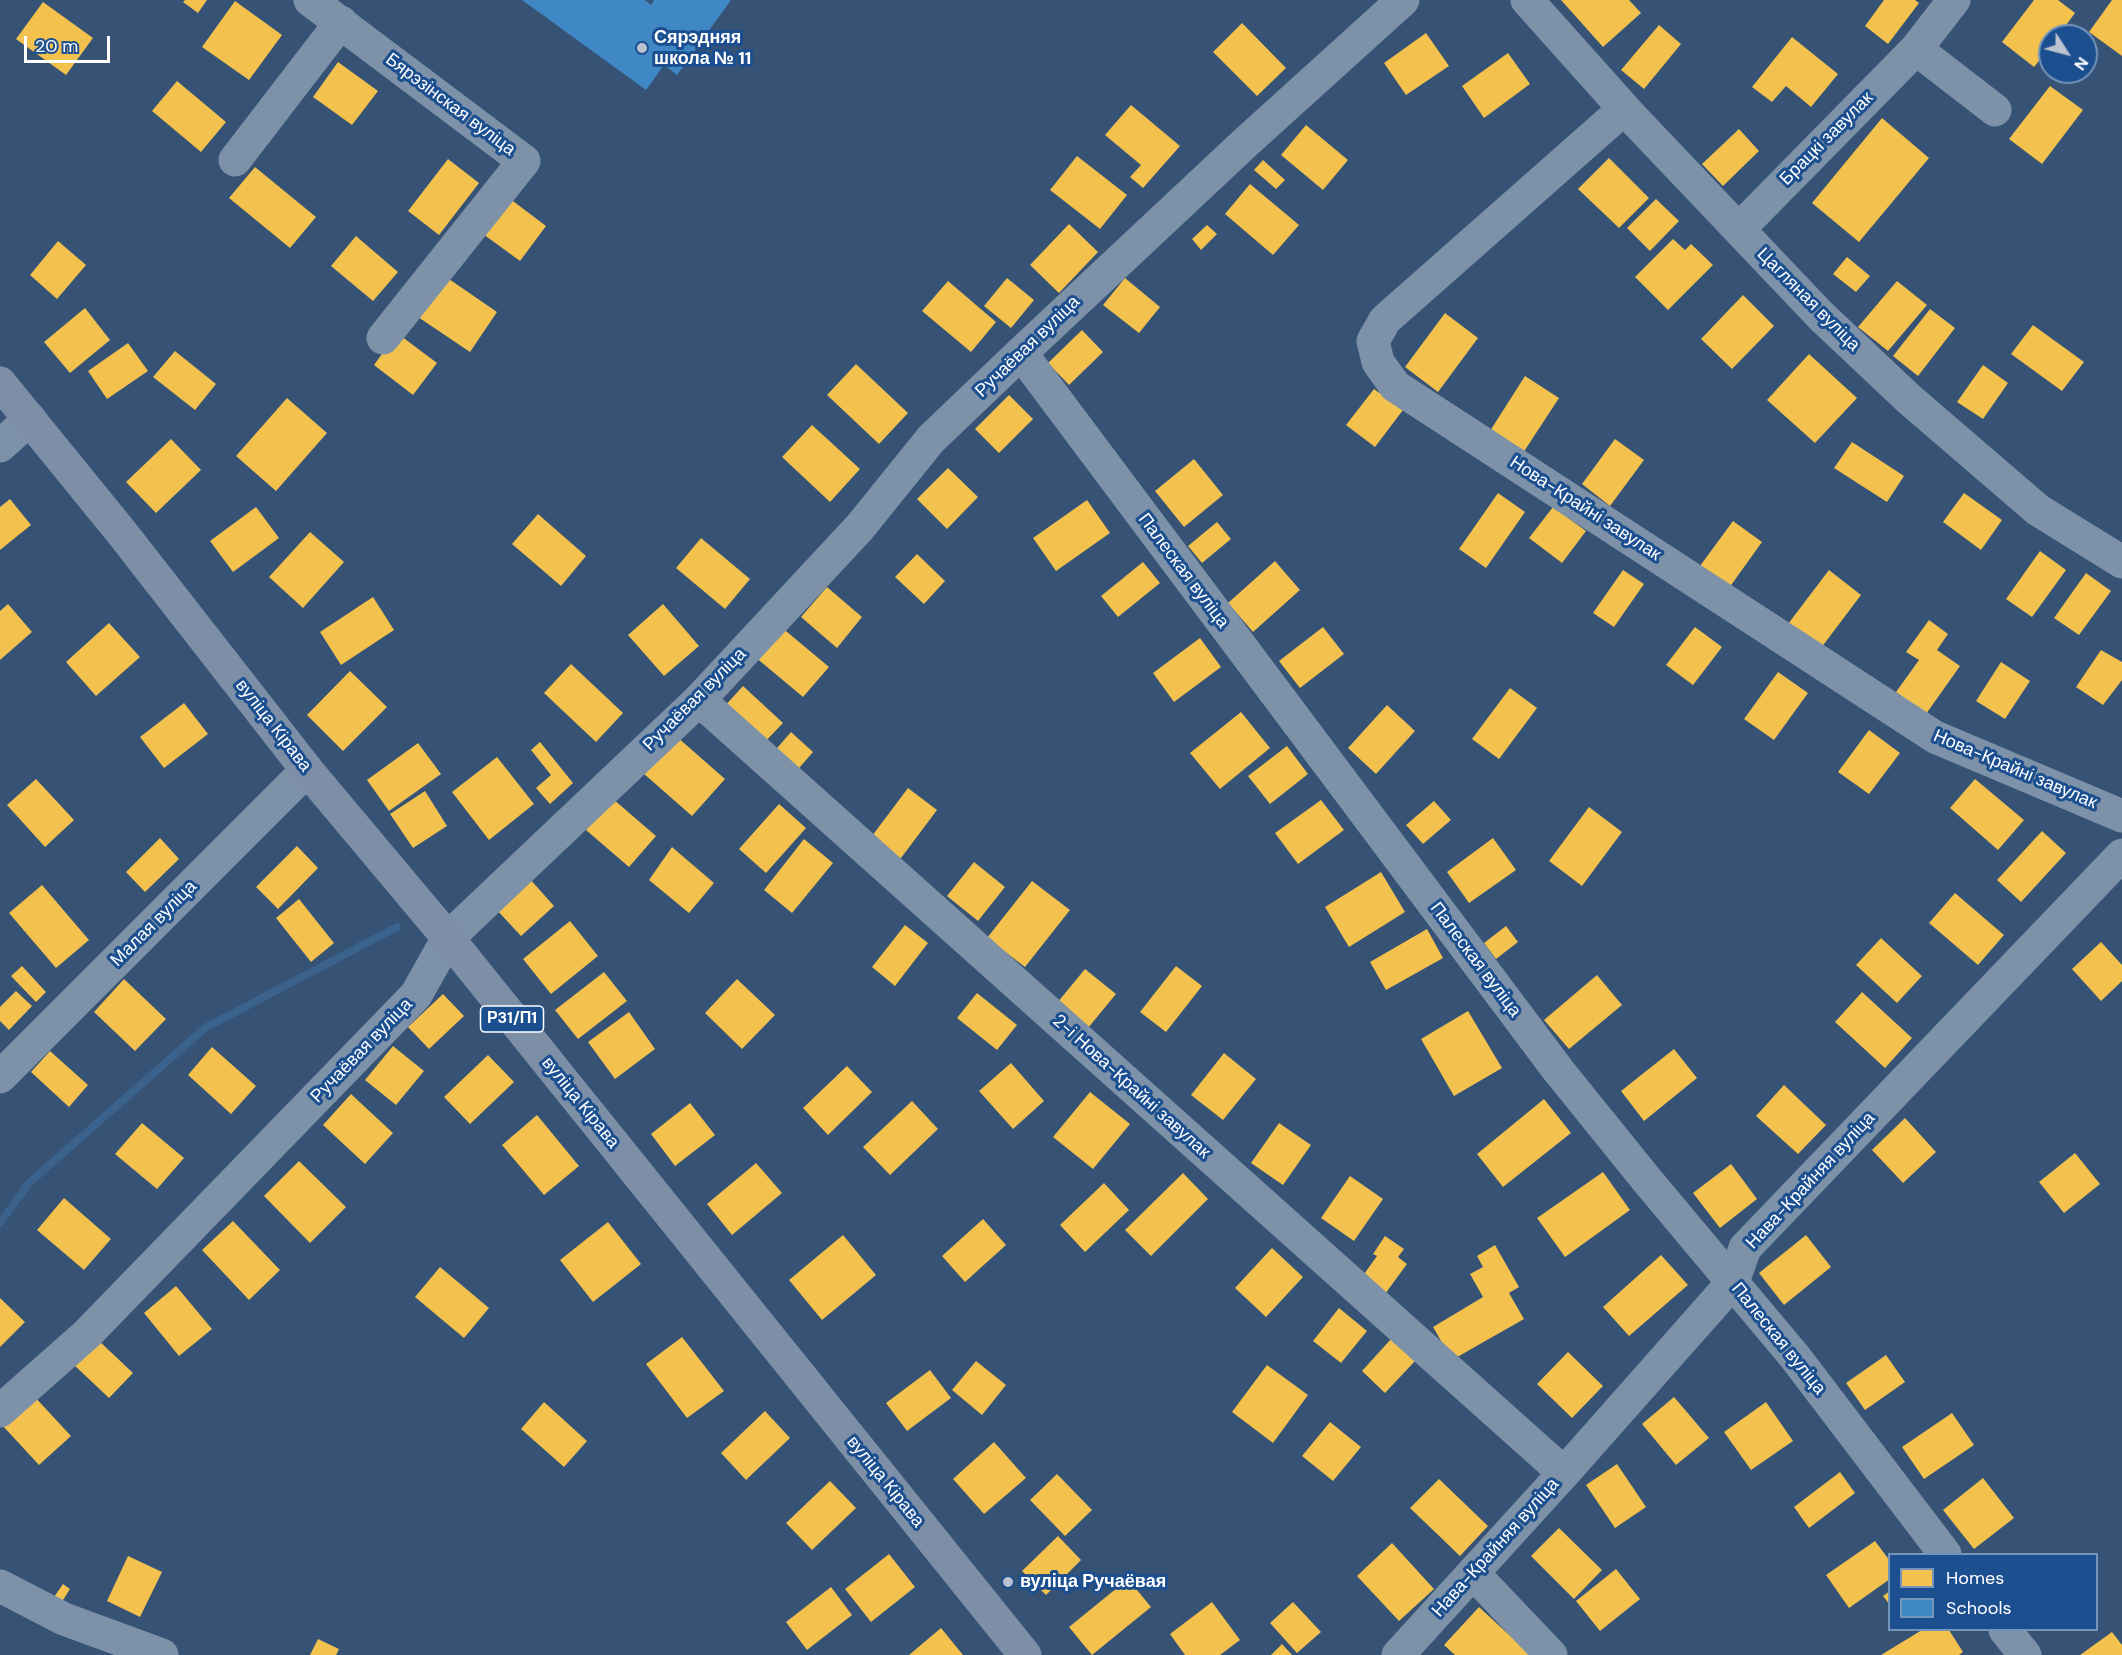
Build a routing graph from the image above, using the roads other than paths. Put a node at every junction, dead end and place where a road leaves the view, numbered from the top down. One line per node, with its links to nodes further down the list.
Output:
1 (310, 0): 5 (street, Бярэзінская вуліца)
2 (1403, 0): 12 (street, Ручаёвая вуліца)
3 (1527, 0): 7 (street, Цагляная вуліца)
4 (1954, 0): 6 (street, Брацкі завулак)
5 (341, 22): 9 (street); 11 (street, Бярэзінская вуліца)
6 (1916, 49): 8 (street); 10 (street, Брацкі завулак)
7 (1624, 109): 10 (street, Цагляная вуліца); 19 (street, Нова-Крайні завулак)
8 (1995, 110)
9 (235, 160)
10 (1738, 229): 16 (street, Цагляная вуліца)
11 (383, 338)
12 (1021, 353): 17 (street, Ручаёвая вуліца); 23 (street, Палеская вуліца)
13 (0, 383): 14 (main road, вуліца Кірава / Р31/П1)
14 (30, 419): 15 (street); 18 (main road, вуліца Кірава / Р31/П1)
15 (0, 446)
16 (2122, 562)
17 (699, 700): 21 (street, Ручаёвая вуліца); 25 (street, 2-і Нова-Крайні завулак)
18 (307, 770): 21 (main road, вуліца Кірава / Р31/П1); 22 (street, Малая вуліца)
19 (2122, 816)
20 (2122, 855): 23 (street, Нава-Крайняя вуліца)
21 (448, 939): 24 (street, Ручаёвая вуліца); 31 (main road, вуліца Кірава / Р31/П1)
22 (0, 1077)
23 (1733, 1282): 25 (street, Нава-Крайняя вуліца); 26 (street, Палеская вуліца)
24 (0, 1411)
25 (1564, 1473): 27 (street, Нава-Крайняя вуліца)
26 (1944, 1553)
27 (1473, 1573): 32 (street, Нава-Крайняя вуліца); 33 (street)
28 (0, 1586): 30 (street)
29 (2007, 1631): 34 (street)
30 (162, 1655)
31 (1025, 1655)
32 (1398, 1655)
33 (1551, 1655)
34 (2025, 1655)

